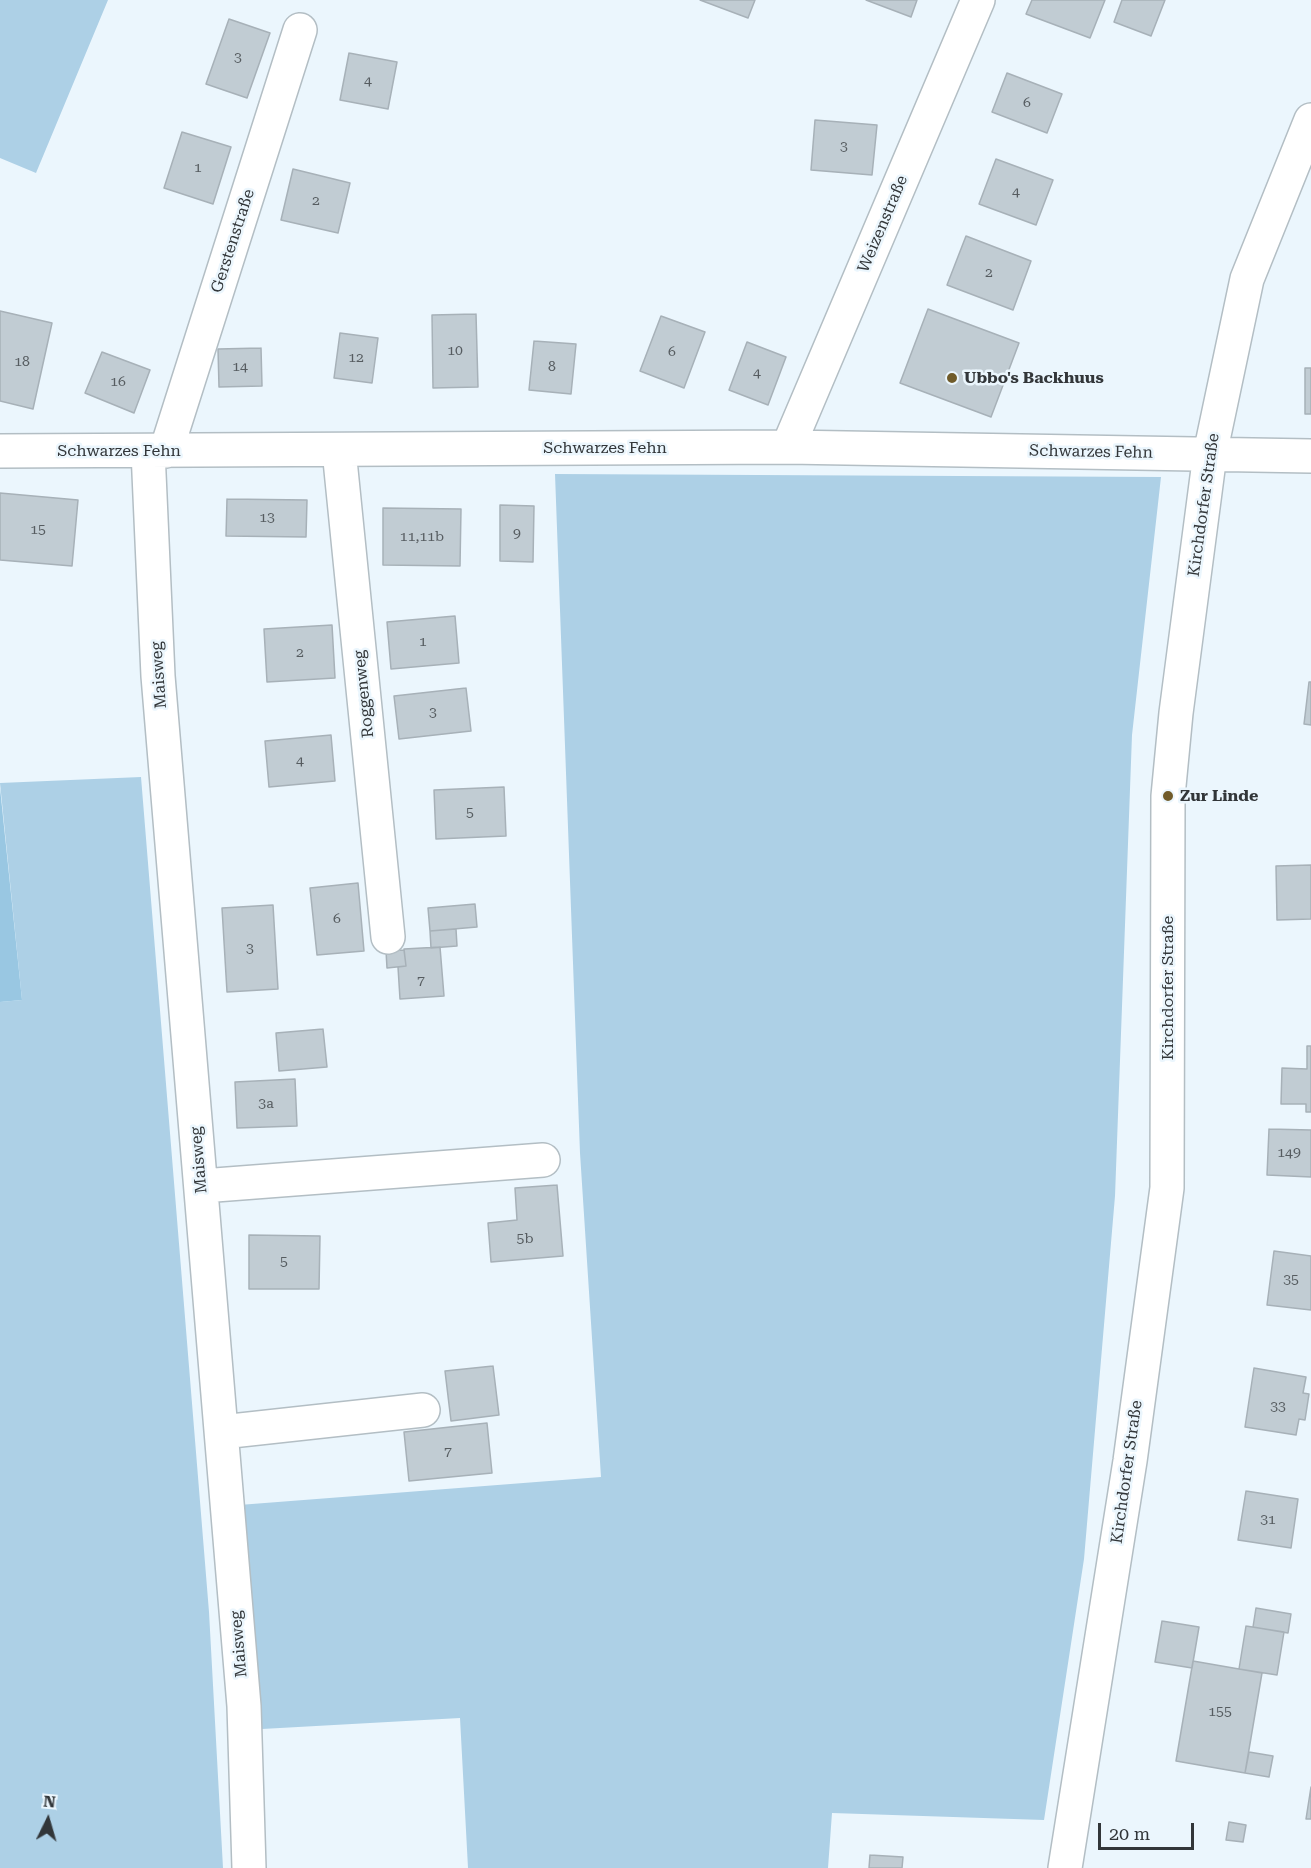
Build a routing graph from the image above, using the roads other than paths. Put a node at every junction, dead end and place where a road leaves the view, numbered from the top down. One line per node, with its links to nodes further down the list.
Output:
1 (978, 0): 4 (street, Weizenstraße)
2 (300, 30): 7 (street, Gerstenstraße)
3 (1311, 120): 8 (street, Kirchdorfer Straße)
4 (788, 447): 5 (street, Schwarzes Fehn); 8 (street, Schwarzes Fehn)
5 (339, 450): 7 (street, Schwarzes Fehn); 10 (street, Roggenweg)
6 (0, 451): 7 (street, Schwarzes Fehn)
7 (157, 451): 12 (street, Maisweg)
8 (1210, 454): 9 (street, Schwarzes Fehn); 16 (street, Kirchdorfer Straße)
9 (1311, 456)
10 (388, 937)
11 (543, 1160): 12 (street)
12 (202, 1186): 14 (street, Maisweg)
13 (423, 1410): 14 (street)
14 (222, 1431): 15 (street, Maisweg)
15 (249, 1868)
16 (1065, 1868)

